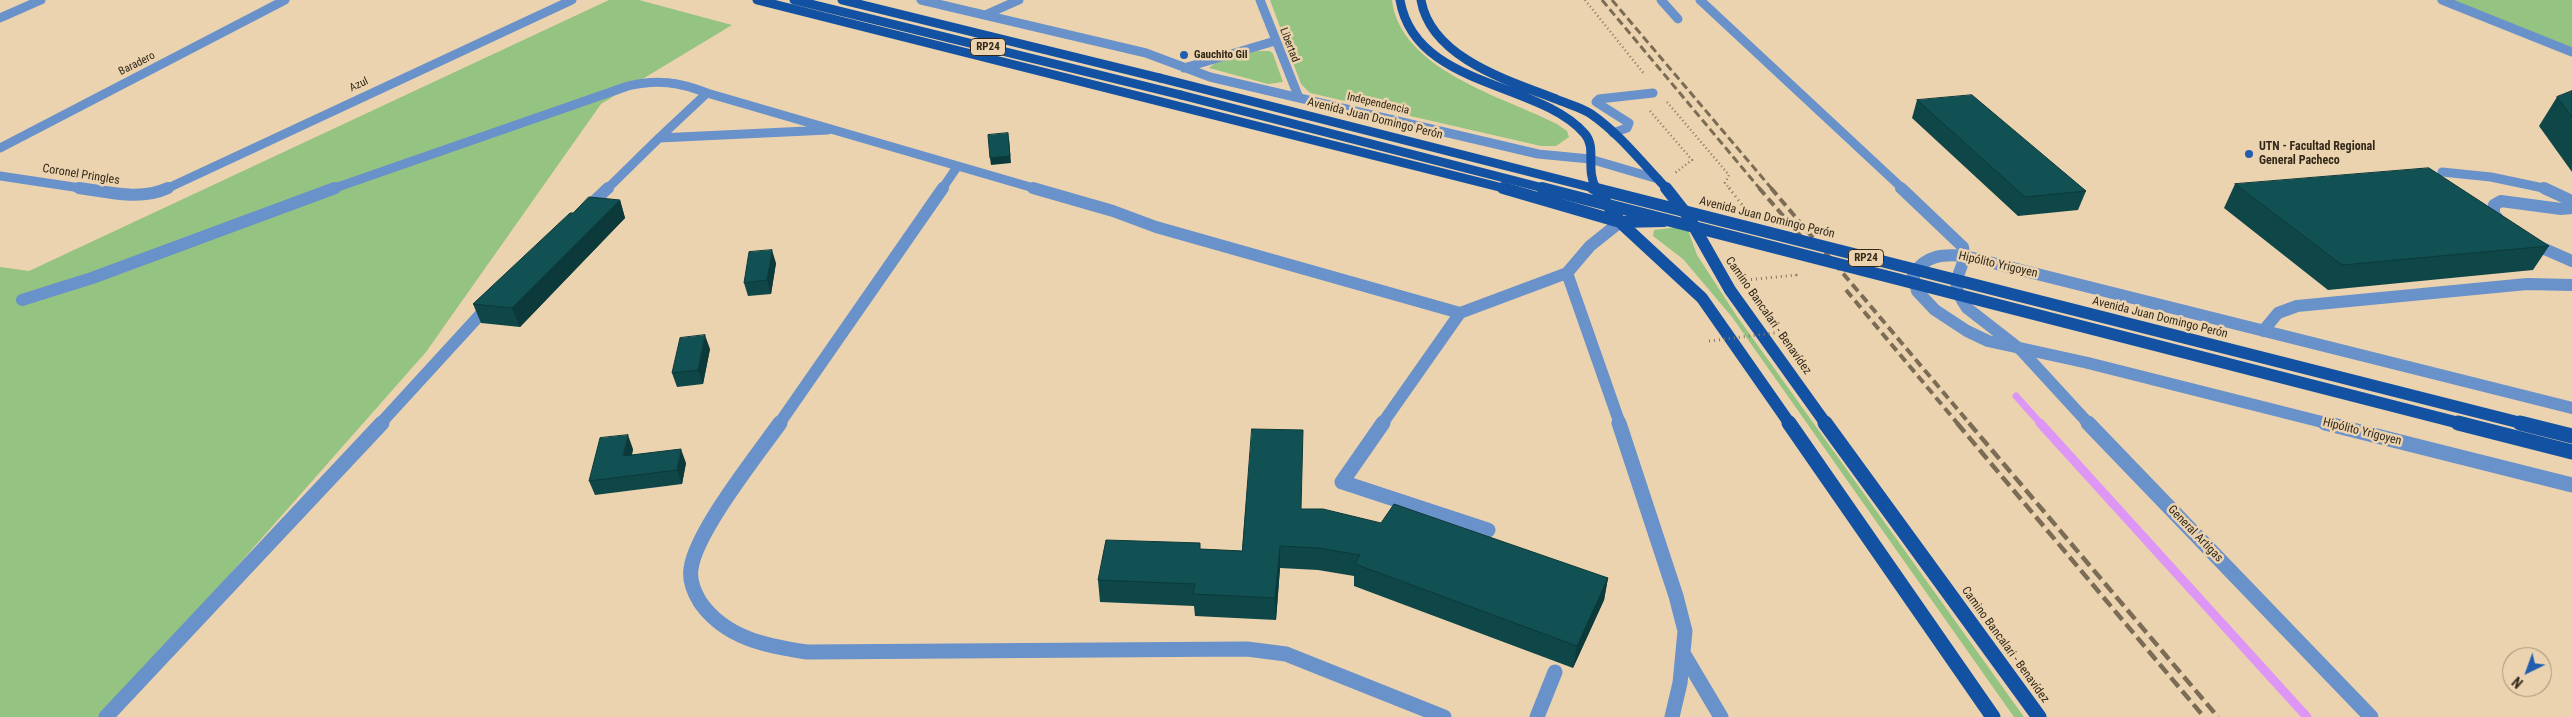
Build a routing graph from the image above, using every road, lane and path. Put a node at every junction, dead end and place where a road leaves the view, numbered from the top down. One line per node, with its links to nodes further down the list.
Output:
1 (41, 0): 17 (street)
2 (285, 0): 29 (street, Baradero)
3 (572, 0): 35 (street, Azul)
4 (757, 0): 41 (main road)
5 (794, 0): 57 (main road, RP24, bridge)
6 (842, 0): 56 (main road, Avenida Juan Domingo Perón / RP24, bridge)
7 (921, 0): 16 (street, Independencia)
8 (1019, 0): 16 (street)
9 (1260, 0): 19 (street, Libertad)
10 (1400, 0): 30 (main road)
11 (1421, 0): 27 (main road, Camino Bancalari - Benavídez)
12 (1585, 0): 23 (path)
13 (1661, 0): 18 (street)
14 (1700, 0): 42 (street)
15 (2442, 0): 20 (street)
16 (985, 15): 21 (street, Independencia)
17 (0, 18)
18 (1678, 19)
19 (1275, 41): 21 (street); 25 (street, Libertad)
20 (2572, 52)
21 (1184, 68): 25 (street, Independencia)
22 (707, 93): 26 (street); 28 (street); 49 (street)
23 (1658, 94): 24 (street); 37 (path)
24 (1637, 95): 27 (street); 34 (path)
25 (1299, 98): 30 (street, Independencia)
26 (828, 130): 28 (street); 31 (street)
27 (1613, 133): 34 (main road, Camino Bancalari - Benavídez)
28 (659, 138): 40 (street)
29 (0, 148)
30 (1590, 159): 34 (street, Independencia); 41 (main road)
31 (956, 167): 50 (street); 63 (street)
32 (2442, 172): 36 (street)
33 (0, 176): 35 (street, Coronel Pringles)
34 (1660, 181): 39 (main road, Camino Bancalari - Benavídez)
35 (158, 193)
36 (2572, 201)
37 (1744, 206)
38 (2572, 208): 43 (street)
39 (1690, 220): 41 (main road); 46 (main road, Camino Bancalari - Benavídez)
40 (575, 221)
41 (1620, 222): 45 (street); 67 (main road)
42 (1965, 256): 51 (street, Hipólito Yrigoyen); 54 (street, General Artigas); 54 (street, Hipólito Yrigoyen)
43 (2572, 262)
44 (1791, 268): 46 (path)
45 (1567, 272): 50 (street); 60 (street)
46 (1726, 282): 68 (main road, Camino Bancalari - Benavídez)
47 (2572, 285): 51 (street)
48 (498, 296): 62 (street)
49 (22, 300)
50 (1460, 313): 59 (street)
51 (2263, 331): 55 (street, Hipólito Yrigoyen)
52 (1782, 332): 53 (path, bridge)
53 (1709, 341)
54 (2020, 349): 58 (street, Hipólito Yrigoyen); 69 (street, General Artigas)
55 (2572, 408)
56 (2572, 436)
57 (2572, 452)
58 (2572, 484)
59 (1488, 530)
60 (1683, 653): 65 (street); 66 (street)
61 (1555, 672): 64 (street)
62 (106, 717)
63 (1444, 717)
64 (1537, 717)
65 (1672, 717)
66 (1721, 717)
67 (1993, 717)
68 (2039, 717)
69 (2371, 717)

